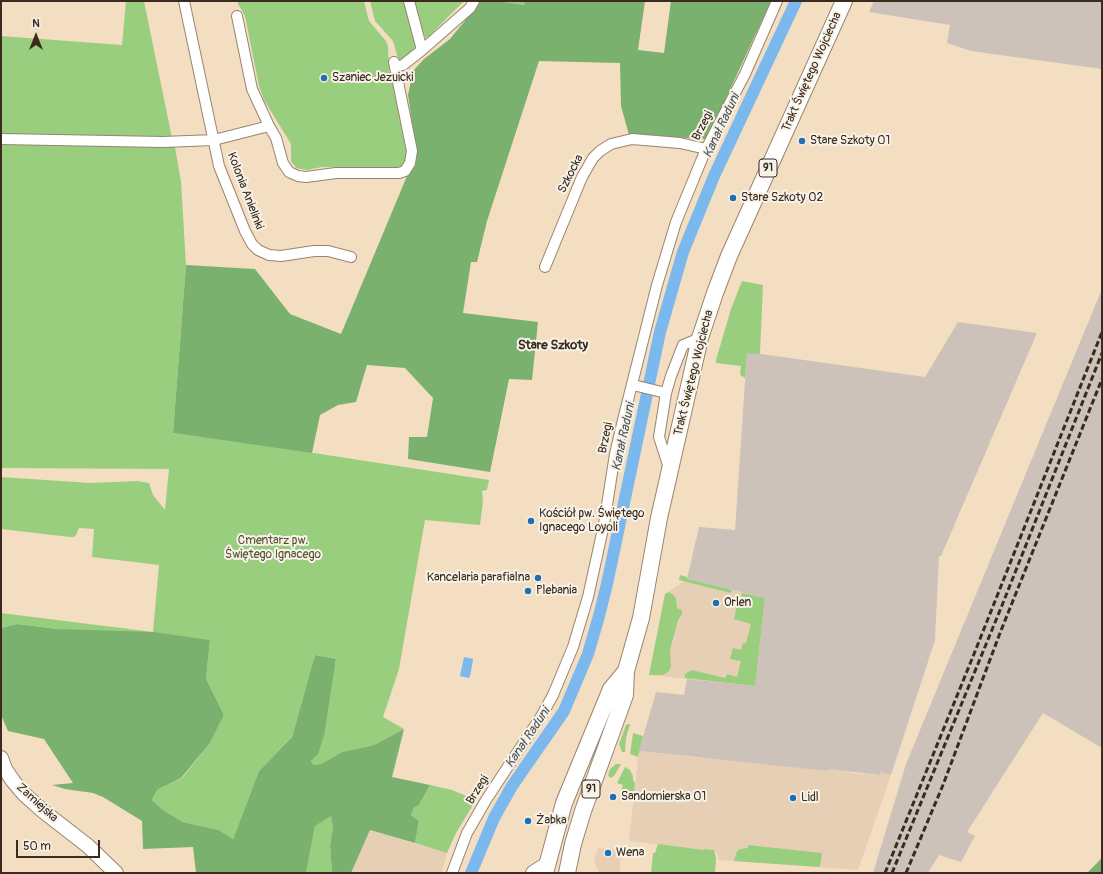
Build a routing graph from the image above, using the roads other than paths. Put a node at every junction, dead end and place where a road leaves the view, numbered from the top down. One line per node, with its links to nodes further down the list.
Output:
1 (184, 1): 10 (street, Kolonia Anielinki)
2 (409, 1): 7 (street)
3 (474, 1): 7 (street)
4 (778, 1): 11 (street, Brzegi)
5 (844, 1): 14 (main road, Trakt Świętego Wojciecha / 91)
6 (237, 16): 8 (street)
7 (422, 50): 8 (street)
8 (269, 126): 10 (street)
9 (1, 139): 10 (street)
10 (214, 140): 12 (street, Kolonia Anielinki)
11 (706, 149): 13 (street, Szkocka); 15 (street, Brzegi)
12 (351, 257)
13 (545, 267)
14 (700, 338): 16 (street); 17 (main road, Trakt Świętego Wojciecha / 91)
15 (635, 385): 16 (street); 23 (street, Brzegi)
16 (666, 393): 17 (street)
17 (669, 469): 18 (main road, Trakt Świętego Wojciecha / 91)
18 (626, 671): 20 (main road, Trakt Świętego Wojciecha / 91); 21 (main road, Trakt Świętego Wojciecha / 91)
19 (1, 758): 22 (street, Zamiejska)
20 (546, 869): 24 (street)
21 (570, 870)
22 (116, 873)
23 (452, 873)
24 (533, 873)

